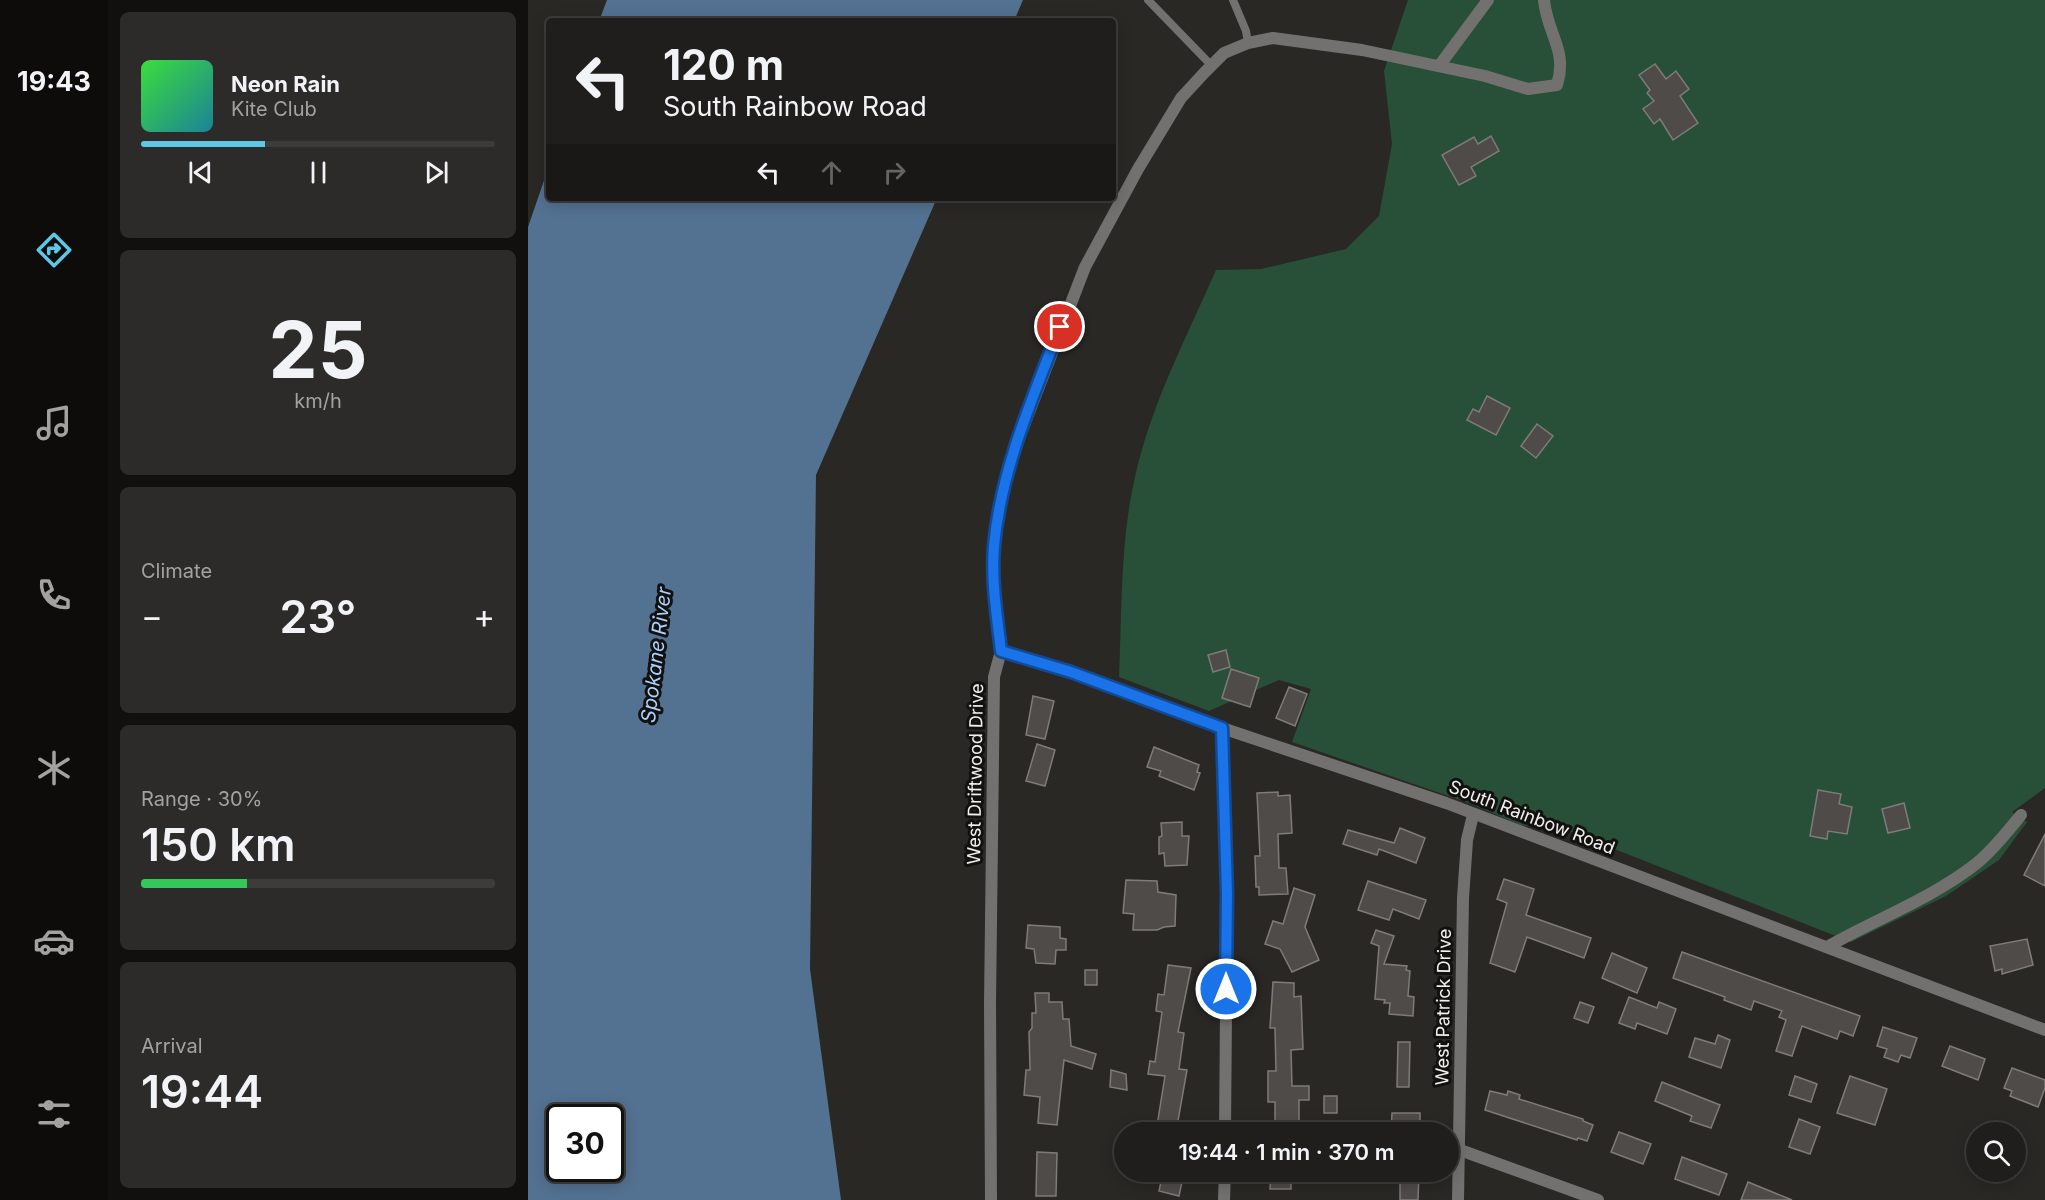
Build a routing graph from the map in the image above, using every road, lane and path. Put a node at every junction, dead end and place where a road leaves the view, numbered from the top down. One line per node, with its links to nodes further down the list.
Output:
1 (1148, 0): 6 (lane)
2 (1233, 0): 5 (lane)
3 (1488, 0): 7 (street)
4 (1544, 0): 7 (street, West Driftwood Drive)
5 (1248, 43): 6 (street, West Driftwood Drive); 7 (street, West Driftwood Drive)
6 (1211, 65): 8 (street, West Driftwood Drive)
7 (1439, 66)
8 (1001, 651): 9 (street, South Rainbow Road); 17 (street, West Driftwood Drive)
9 (1222, 728): 10 (street, South Rainbow Road); 14 (street)
10 (1473, 815): 12 (street, South Rainbow Road); 15 (street, West Patrick Drive)
11 (2021, 815): 12 (street)
12 (1827, 947): 13 (street, South Rainbow Road)
13 (2045, 1030)
14 (1225, 1122)
15 (1460, 1150): 19 (street, West Patrick Drive); 20 (street)
16 (1224, 1182): 18 (street)
17 (991, 1200)
18 (1224, 1200)
19 (1458, 1200)
20 (1598, 1200)

